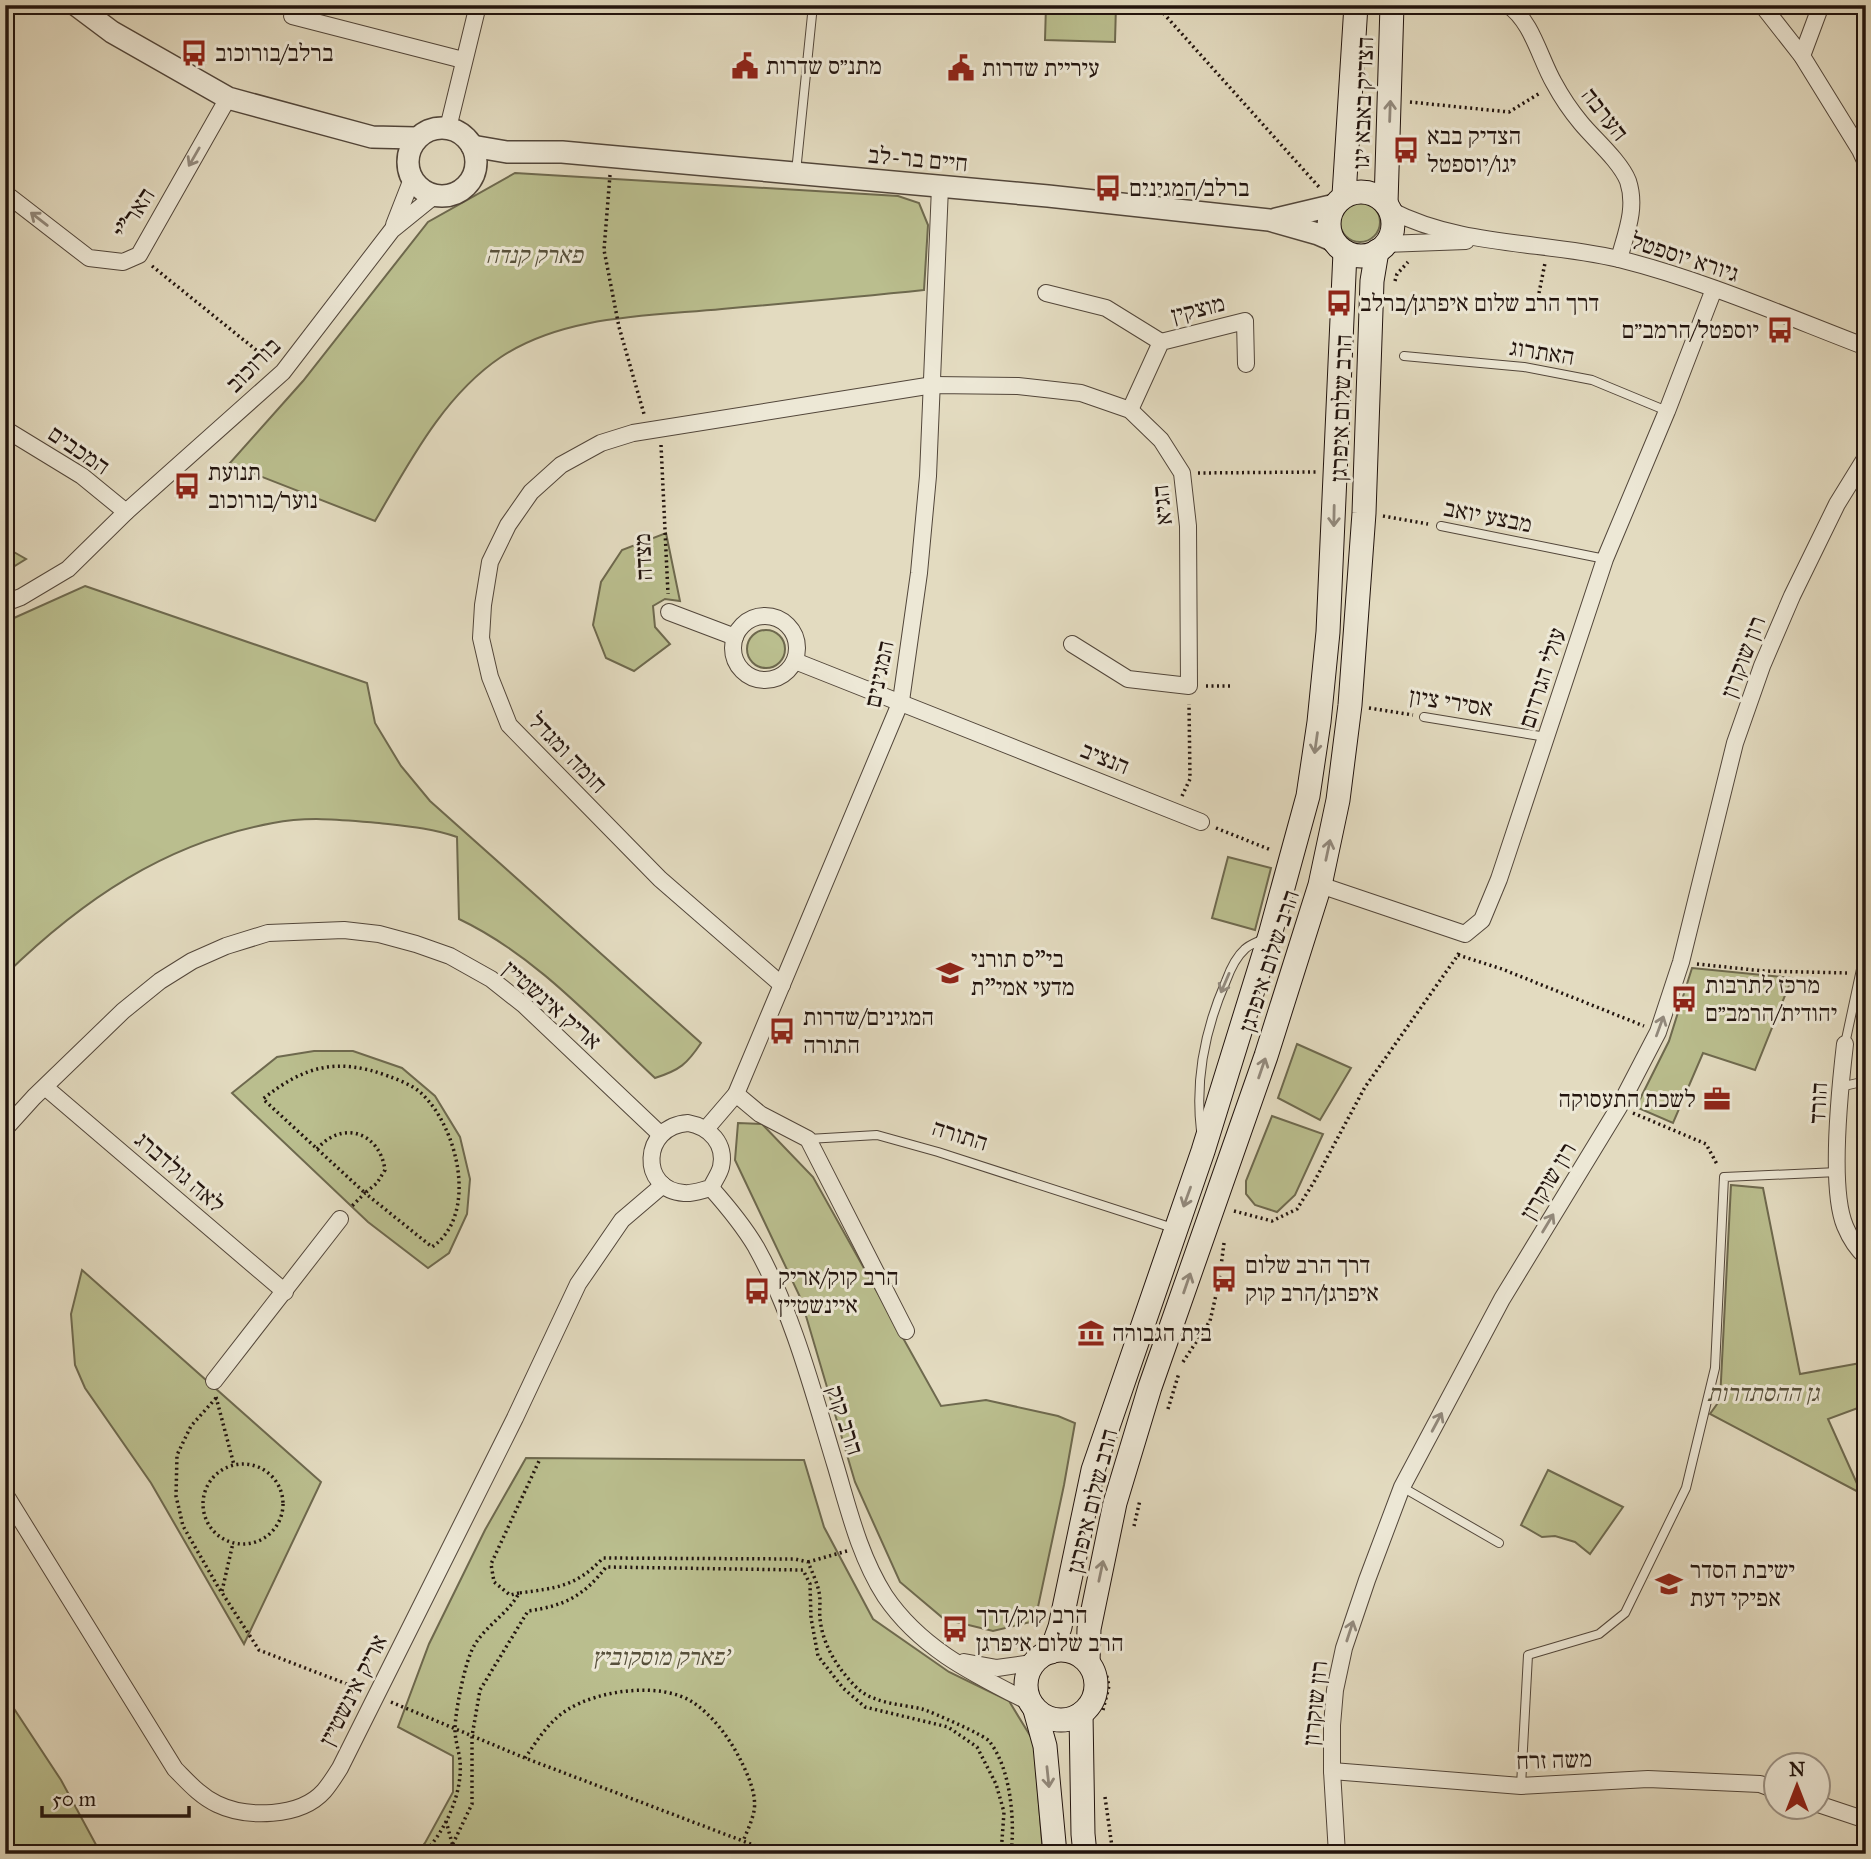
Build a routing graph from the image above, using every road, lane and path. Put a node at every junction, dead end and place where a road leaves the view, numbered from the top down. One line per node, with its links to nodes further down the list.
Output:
1 (76, 5): 14 (street)
2 (478, 5): 12 (street)
3 (813, 5): 24 (lane)
4 (1156, 5): 29 (path)
5 (1356, 5): 29 (main road, הצדיק באבא יגו)
6 (1392, 5): 15 (main road, הצדיק באבא יגו)
7 (1508, 5): 13 (street, הערבה)
8 (1762, 5): 11 (street)
9 (1821, 5): 11 (street)
10 (292, 16): 12 (street)
11 (1802, 56): 22 (street)
12 (463, 60): 16 (street)
13 (1554, 84): 15 (path); 38 (street, הערבה)
14 (228, 98): 17 (street); 37 (street, האר"י, one-way to 37)
15 (1390, 100): 30 (main road, הצדיק באבא יגו, one-way to 15)
16 (448, 128): 18 (street); 19 (street)
17 (340, 129): 18 (street); 23 (street)
18 (416, 138): 23 (street)
19 (472, 146): 20 (street, חיים בר-לב); 25 (street)
20 (562, 152): 21 (street, חיים בר-לב); 25 (street, חיים בר-לב)
21 (612, 157): 24 (street, חיים בר-לב); 51 (path, מצדה)
22 (1866, 163)
23 (409, 171): 28 (street); 32 (street, בורוכוב)
24 (795, 174): 26 (street, חיים בר-לב)
25 (472, 180): 28 (street)
26 (940, 187): 31 (street, חיים בר-לב); 47 (street, המגינים)
27 (5, 194): 37 (street, האר"י, one-way to 27)
28 (434, 196): 32 (street, בורוכוב)
29 (1339, 200): 30 (main road); 31 (street, חיים בר-לב); 34 (main road)
30 (1388, 207): 33 (street, גיורא יוספטל); 36 (main road)
31 (1269, 220): 34 (street, חיים בר-לב)
32 (392, 230): 46 (street, בורוכוב)
33 (1482, 240): 35 (street, גיורא יוספטל); 36 (street, גיורא יוספטל)
34 (1339, 247): 36 (main road); 53 (main road, הרב שלום איפרגן)
35 (1548, 247): 38 (street, גיורא יוספטל); 41 (path)
36 (1381, 248): 56 (main road, הרב שלום איפרגן)
37 (139, 255): 46 (path)
38 (1619, 259): 39 (street, גיורא יוספטל)
39 (1714, 289): 43 (street, גיורא יוספטל); 49 (street, עולי הגרדום)
40 (1046, 293): 42 (street, מוצקין)
41 (1539, 293)
42 (1161, 342): 45 (street, מוצקין); 48 (street, מוצקין)
43 (1866, 347)
44 (1404, 356): 49 (lane, האתרוג)
45 (1246, 364)
46 (283, 372): 55 (street, בורוכוב)
47 (933, 385): 48 (street, הגיא); 51 (street, חומה ומגדל); 66 (street, המגינים)
48 (1130, 410): 54 (street, הגיא)
49 (1667, 411): 58 (street, עולי הגרדום)
50 (5, 429): 55 (street, המכבים)
51 (654, 429): 60 (path, מצדה); 80 (street, חומה ומגדל)
52 (1866, 457): 78 (street, רון שוקרון)
53 (1335, 472): 54 (path); 72 (main road, הרב שלום איפרגן, one-way to 72)
54 (1182, 473): 64 (street, הגיא)
55 (126, 512): 59 (street, בורוכוב)
56 (1364, 513): 57 (path, מבצע יואב); 67 (main road, הרב שלום איפרגן)
57 (1441, 526): 58 (lane, מבצע יואב)
58 (1605, 559): 69 (street, עולי הגרדום)
59 (5, 603)
60 (669, 612): 61 (street, מצדה)
61 (735, 637): 63 (street); 63 (street)
62 (1072, 643): 64 (street)
63 (795, 660): 66 (street)
64 (1189, 686): 65 (path); 70 (path)
65 (1231, 686)
66 (901, 701): 70 (street, הנציב); 80 (street, המגינים)
67 (1350, 705): 68 (path, אסירי ציון); 73 (main road, הרב שלום איפרגן, one-way to 67)
68 (1424, 716): 69 (lane, אסירי ציון)
69 (1547, 737): 74 (street, עולי הגרדום)
70 (1175, 810): 71 (street, הנציב)
71 (1201, 822): 72 (path)
72 (1293, 859): 75 (main road, הרב שלום איפרגן)
73 (1320, 885): 74 (street); 99 (main road, הרב שלום איפרגן, one-way to 73)
74 (1465, 934): 77 (path)
75 (1270, 935): 93 (main road, הרב שלום איפרגן); 93 (lane, one-way to 93)
76 (1866, 946): 79 (lane, הורד)
77 (1458, 956): 81 (path); 99 (path)
78 (1681, 962): 79 (path); 81 (street, רון שוקרון, one-way to 78)
79 (1860, 974): 82 (lane, הורד)
80 (782, 985): 86 (street, המגינים)
81 (1658, 1032): 87 (street, רון שוקרון)
82 (1845, 1044): 85 (street, הורד)
83 (1866, 1081): 85 (lane)
84 (45, 1087): 88 (street, אריק אינשטיין); 90 (street, אריק אינשטיין); 103 (street, לאה גולדברג)
85 (1840, 1087): 94 (street, הורד)
86 (736, 1094): 89 (street, המגינים); 91 (street)
87 (1619, 1107): 95 (path); 109 (street, רון שוקרון, one-way to 87)
88 (5, 1129)
89 (706, 1129): 90 (street); 97 (street)
90 (660, 1135): 96 (street)
91 (808, 1139): 101 (lane, התורה); 104 (street)
92 (317, 1149): 98 (path); 98 (path); 98 (path)
93 (1203, 1151): 101 (main road, הרב שלום איפרגן, one-way to 101)
94 (1838, 1172): 95 (lane); 102 (street, הורד)
95 (1724, 1177): 128 (lane)
96 (663, 1185): 97 (street); 120 (street, אריק אינשטיין)
97 (711, 1188): 113 (street, הרב קוק)
98 (365, 1193): 100 (path)
99 (1214, 1205): 119 (main road, הרב שלום איפרגן, one-way to 99)
100 (340, 1219): 103 (street)
101 (1175, 1228): 118 (main road, הרב שלום איפרגן)
102 (1866, 1257)
103 (285, 1292): 105 (street)
104 (906, 1331)
105 (214, 1381): 106 (path)
106 (216, 1398): 108 (path); 115 (path)
107 (539, 1461): 116 (path)
108 (234, 1465): 111 (path); 111 (path)
109 (1402, 1487): 112 (lane); 126 (street, רון שוקרון, one-way to 109)
110 (5, 1494): 120 (street, אריק אינשטיין)
111 (233, 1543): 115 (path)
112 (1499, 1543)
113 (860, 1547): 114 (path); 117 (street, הרב קוק)
114 (808, 1562): 116 (path); 139 (path)
115 (222, 1591): 120 (path)
116 (519, 1593): 123 (path)
117 (945, 1657): 118 (street, הרב קוק); 121 (street, הרב קוק)
118 (1042, 1658): 119 (main road); 121 (main road)
119 (1088, 1662): 122 (main road)
120 (376, 1696): 123 (path)
121 (1032, 1706): 122 (main road); 140 (main road, one-way to 140)
122 (1082, 1714): 141 (main road)
123 (455, 1729): 124 (path); 131 (path)
124 (472, 1736): 125 (path); 133 (path); 138 (path)
125 (525, 1758): 132 (path); 132 (path)
126 (1332, 1771): 128 (street, משה זרח); 142 (street, רון שוקרון)
127 (1762, 1785): 128 (street, משה זרח)
128 (1521, 1786)
129 (1832, 1809): 130 (street)
130 (1866, 1820)
131 (446, 1821): 133 (path); 134 (path)
132 (743, 1842): 137 (path)
133 (453, 1844): 135 (path); 136 (path)
134 (423, 1854)
135 (448, 1854)
136 (455, 1854)
137 (777, 1854)
138 (1002, 1854)
139 (1011, 1854)
140 (1055, 1854)
141 (1085, 1854)
142 (1336, 1854)

